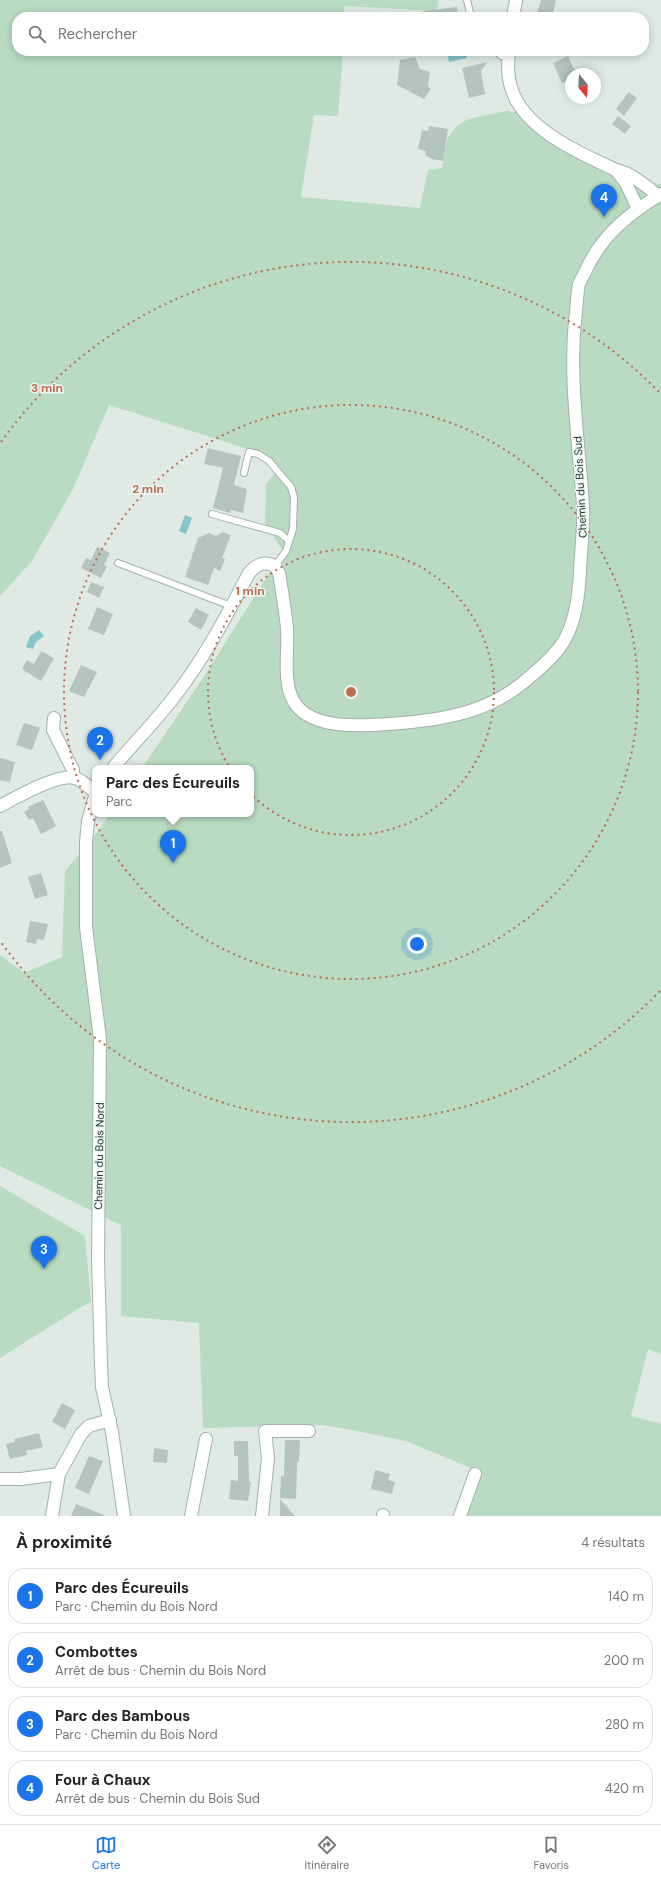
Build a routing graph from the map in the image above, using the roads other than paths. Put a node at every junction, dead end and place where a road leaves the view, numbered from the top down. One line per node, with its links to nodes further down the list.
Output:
1 (467, 0): 3 (lane)
2 (516, 0): 4 (street)
3 (470, 12)
4 (514, 12)
5 (509, 56): 6 (street)
6 (615, 169): 7 (street); 8 (street)
7 (660, 195): 8 (street, Chemin du Bois Sud)
8 (638, 209): 13 (street, Chemin du Bois Sud)
9 (244, 473): 11 (lane)
10 (212, 514): 11 (lane)
11 (289, 541): 13 (lane)
12 (118, 563): 14 (lane)
13 (277, 569): 14 (street)
14 (231, 606): 16 (street)
15 (54, 718): 17 (street)
16 (116, 765)
17 (74, 777): 18 (street); 19 (street)
18 (92, 790)
19 (0, 806)
20 (92, 807): 21 (street, Chemin du Bois Nord)
21 (110, 1420): 24 (street); 28 (street, Chemin du Bois Nord)
22 (309, 1431): 30 (street)
23 (206, 1439): 29 (street)
24 (59, 1474): 26 (street); 27 (street)
25 (475, 1474): 31 (street)
26 (0, 1479)
27 (52, 1516)
28 (124, 1516)
29 (192, 1516)
30 (262, 1516)
31 (460, 1516)

